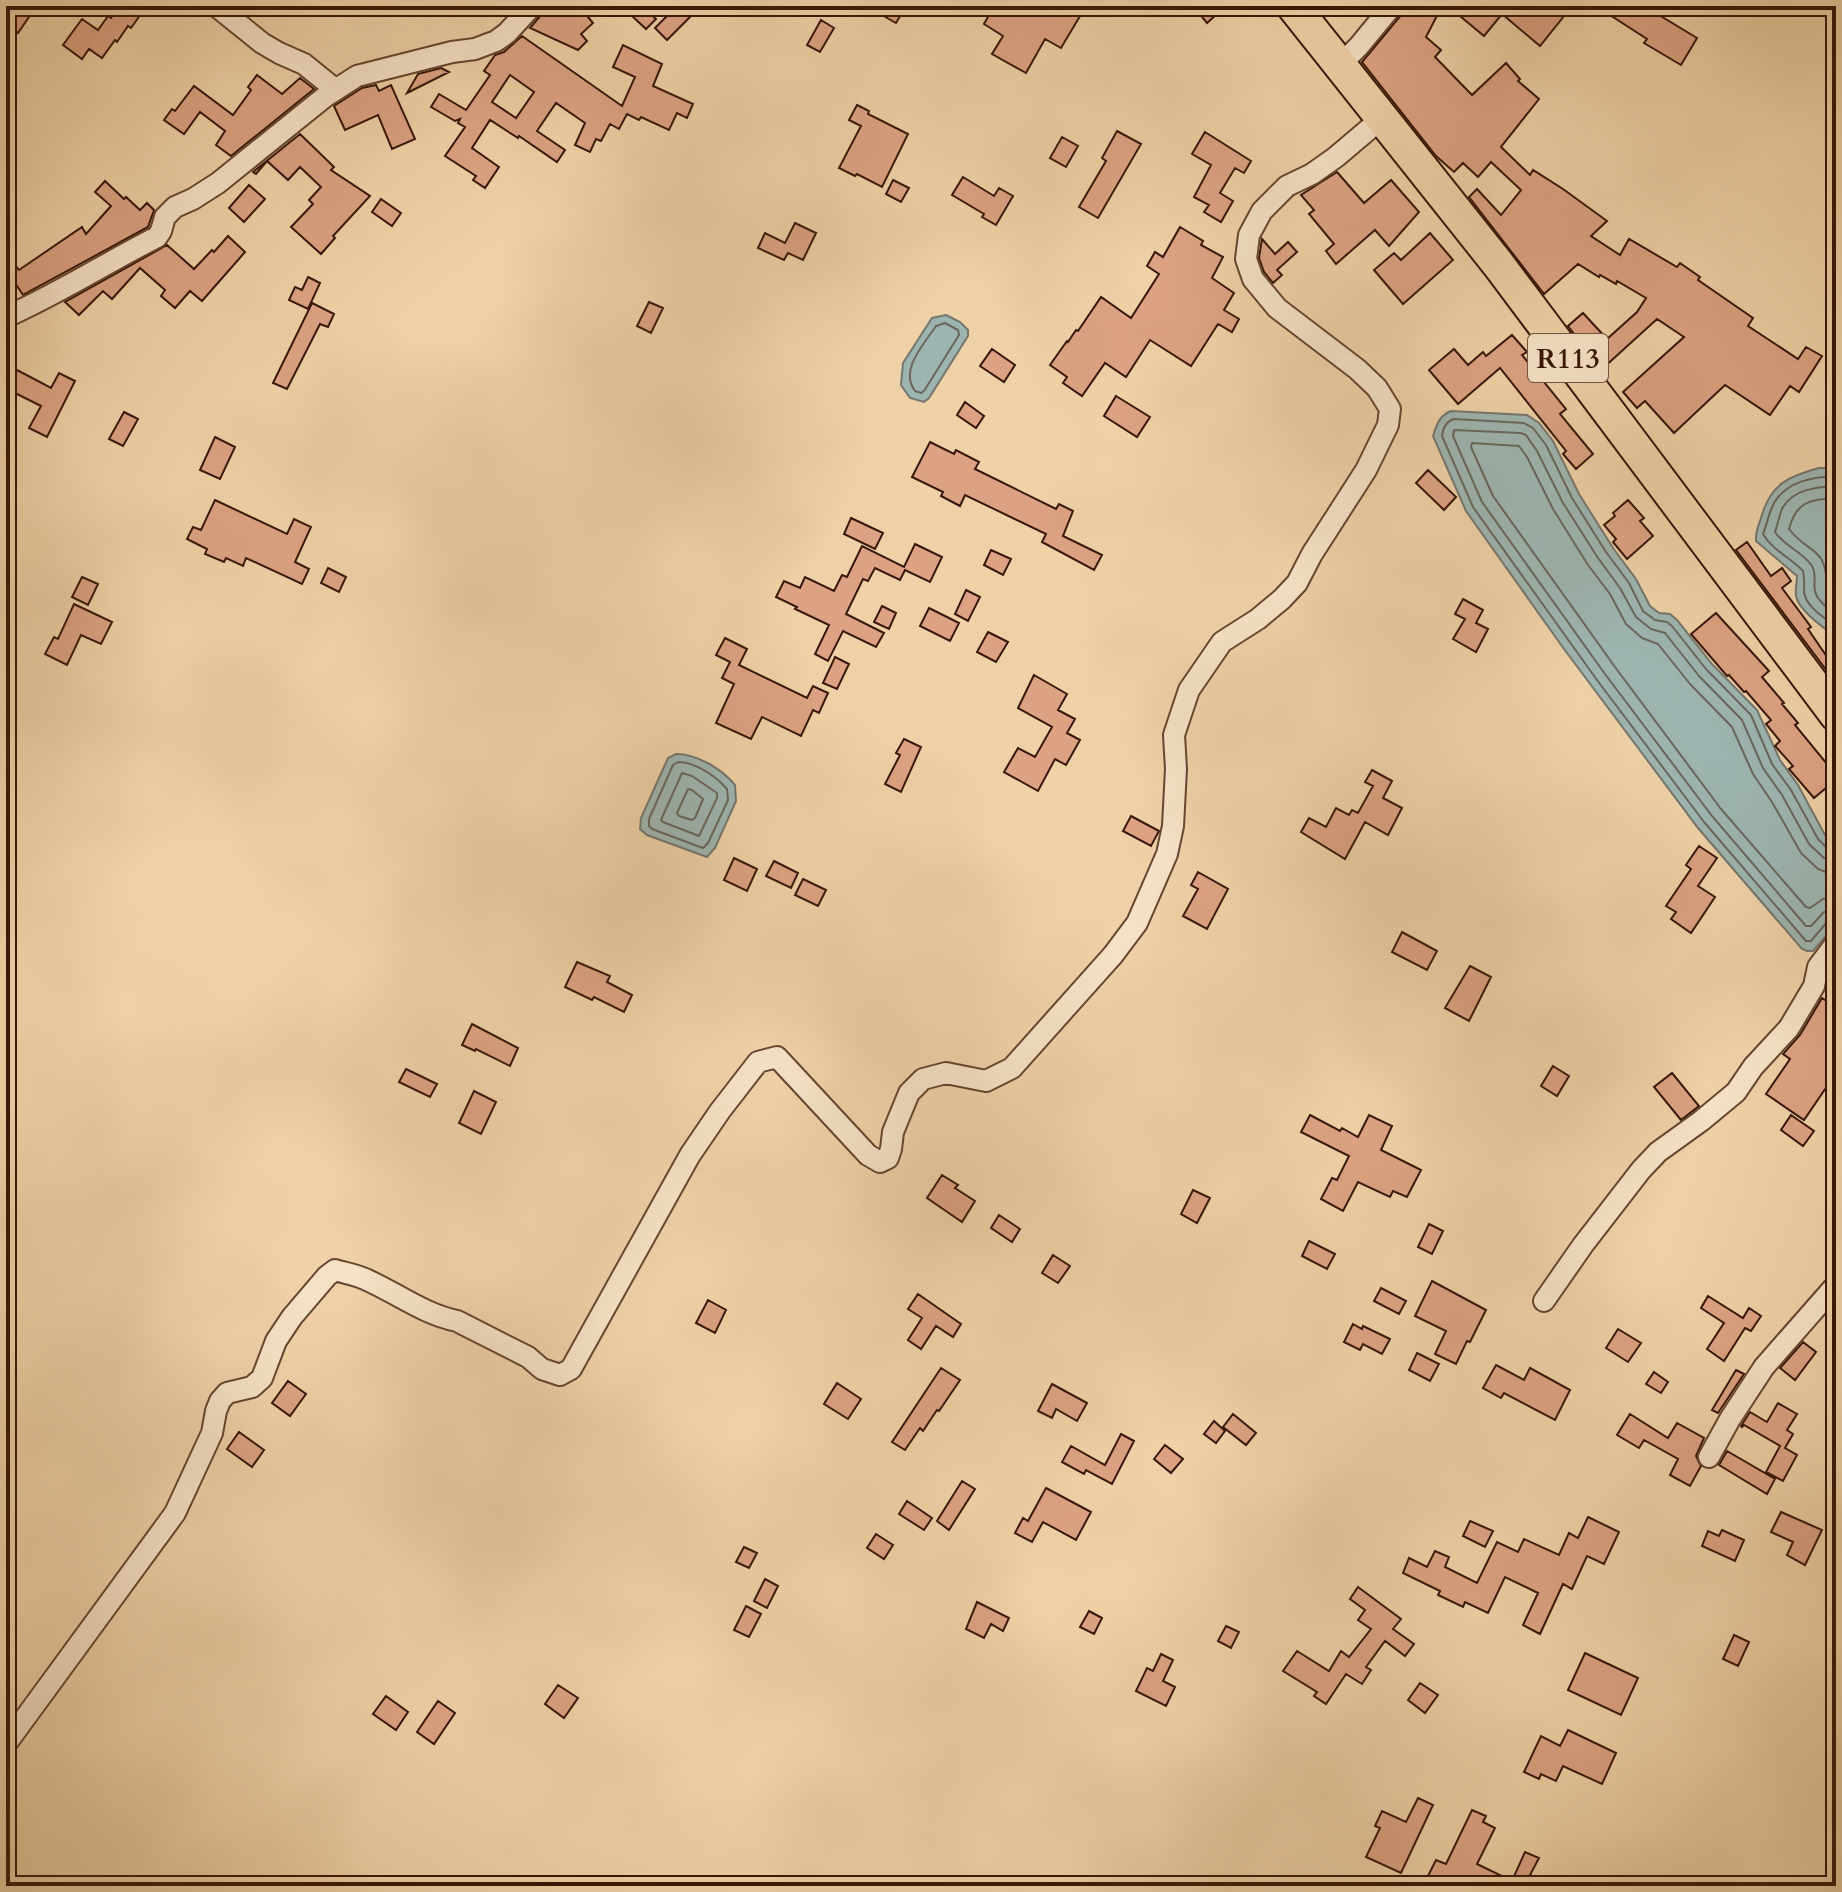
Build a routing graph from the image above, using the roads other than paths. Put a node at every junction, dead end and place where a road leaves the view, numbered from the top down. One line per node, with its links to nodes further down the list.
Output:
1 (216, 6): 6 (street)
2 (532, 6): 6 (street)
3 (1293, 6): 5 (main road, R113)
4 (1392, 6): 5 (street)
5 (1340, 65): 7 (main road, R113)
6 (336, 90): 8 (street)
7 (1382, 118): 9 (main road, R113); 14 (street)
8 (6, 317)
9 (1836, 715)
10 (1836, 943): 12 (street)
11 (1836, 1285): 13 (street)
12 (1544, 1301)
13 (1709, 1457)
14 (6, 1744)

